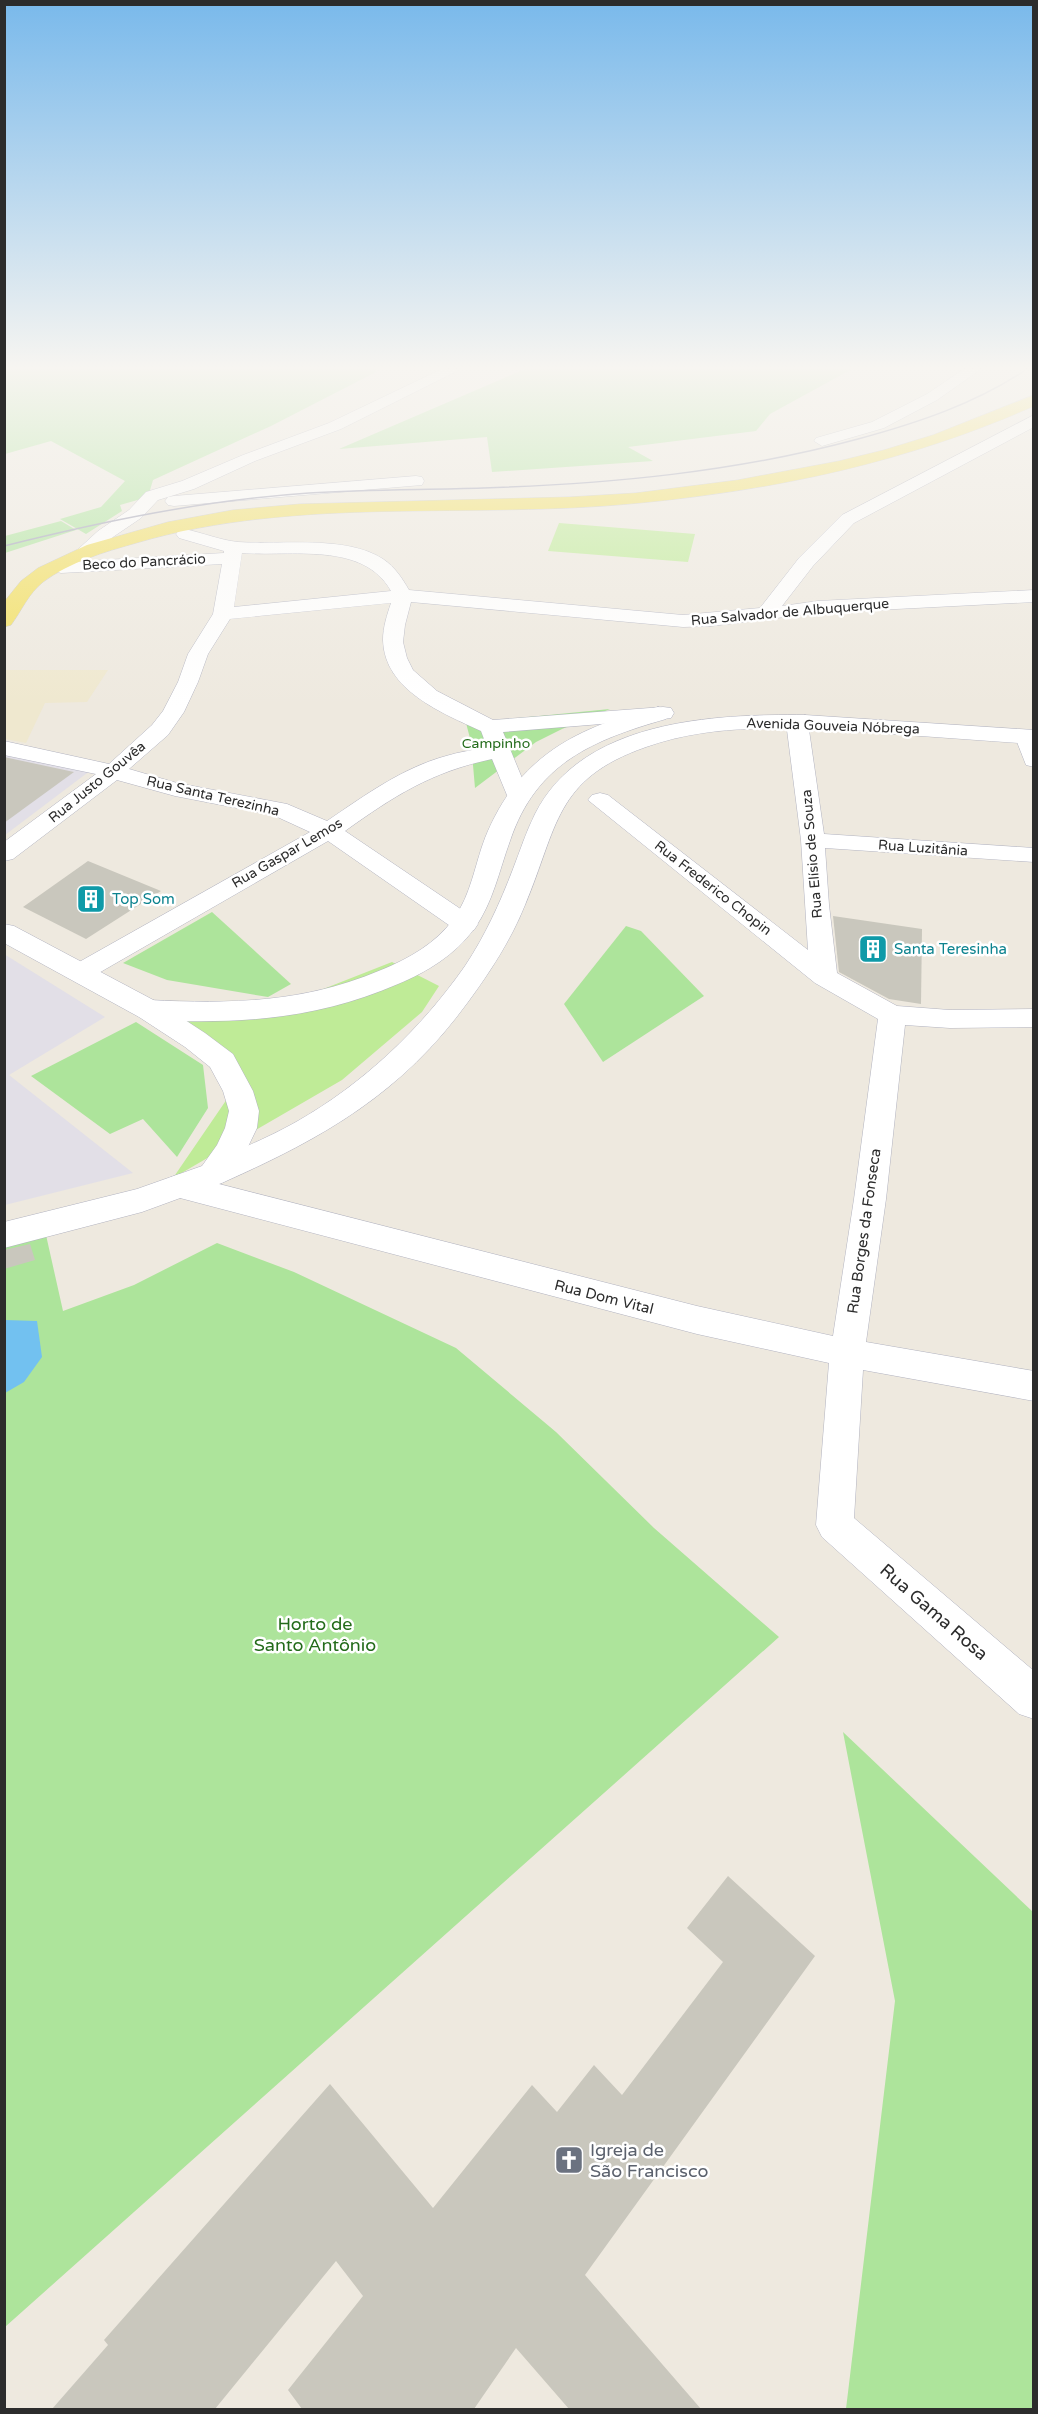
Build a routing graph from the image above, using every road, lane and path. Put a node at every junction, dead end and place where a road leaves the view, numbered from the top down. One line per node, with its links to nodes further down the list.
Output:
1 (196, 482): 5 (street)
2 (409, 482): 5 (street)
3 (754, 482): 6 (main road)
4 (918, 482): 12 (street)
5 (143, 505): 6 (street); 8 (street)
6 (178, 531): 7 (street); 8 (main road)
7 (234, 552): 9 (street, Beco do Pancrácio); 10 (street); 13 (street, Rua Justo Gouvêa)
8 (83, 553): 9 (main road)
9 (54, 567): 14 (main road)
10 (403, 596): 12 (street, Rua Salvador de Albuquerque); 13 (street, Rua Salvador de Albuquerque); 16 (street)
11 (1034, 596): 12 (street, Rua Salvador de Albuquerque)
12 (767, 612)
13 (223, 614): 21 (street, Rua Justo Gouvêa)
14 (4, 621)
15 (663, 713): 16 (street); 18 (street, Avenida Gouveia Nóbrega); 22 (street, Avenida Gouveia Nóbrega)
16 (490, 727): 20 (street)
17 (798, 730): 25 (street, Rua Elísio de Souza)
18 (1032, 739): 35 (street, Avenida Gouveia Nóbrega)
19 (4, 748): 21 (street, Rua Santa Terezinha)
20 (500, 751): 22 (street); 24 (street, Rua Gaspar Lemos)
21 (113, 772): 24 (street, Rua Santa Terezinha); 26 (street, Rua Justo Gouvêa)
22 (517, 795): 28 (street, Avenida Gouveia Nóbrega)
23 (600, 800): 31 (street, Rua Frederico Chopin)
24 (329, 831): 28 (street, Rua Santa Terezinha); 30 (street, Rua Gaspar Lemos)
25 (813, 840): 27 (street, Rua Luzitânia); 31 (street, Rua Elísio de Souza)
26 (4, 854)
27 (1034, 855)
28 (465, 924): 32 (street, Avenida Gouveia Nóbrega)
29 (4, 932): 30 (street)
30 (81, 972): 32 (street)
31 (824, 977): 33 (street)
32 (149, 1010): 35 (street)
33 (892, 1015): 34 (street); 38 (street, Rua Borges da Fonseca)
34 (1034, 1018)
35 (213, 1174): 36 (street, Avenida Gouveia Nóbrega)
36 (180, 1186): 37 (street, Avenida Gouveia Nóbrega); 38 (street, Rua Dom Vital)
37 (4, 1234)
38 (847, 1353): 39 (street, Rua Dom Vital); 40 (street, Rua Borges da Fonseca)
39 (1034, 1386)
40 (835, 1525): 41 (street, Rua Gama Rosa)
41 (1034, 1699)

